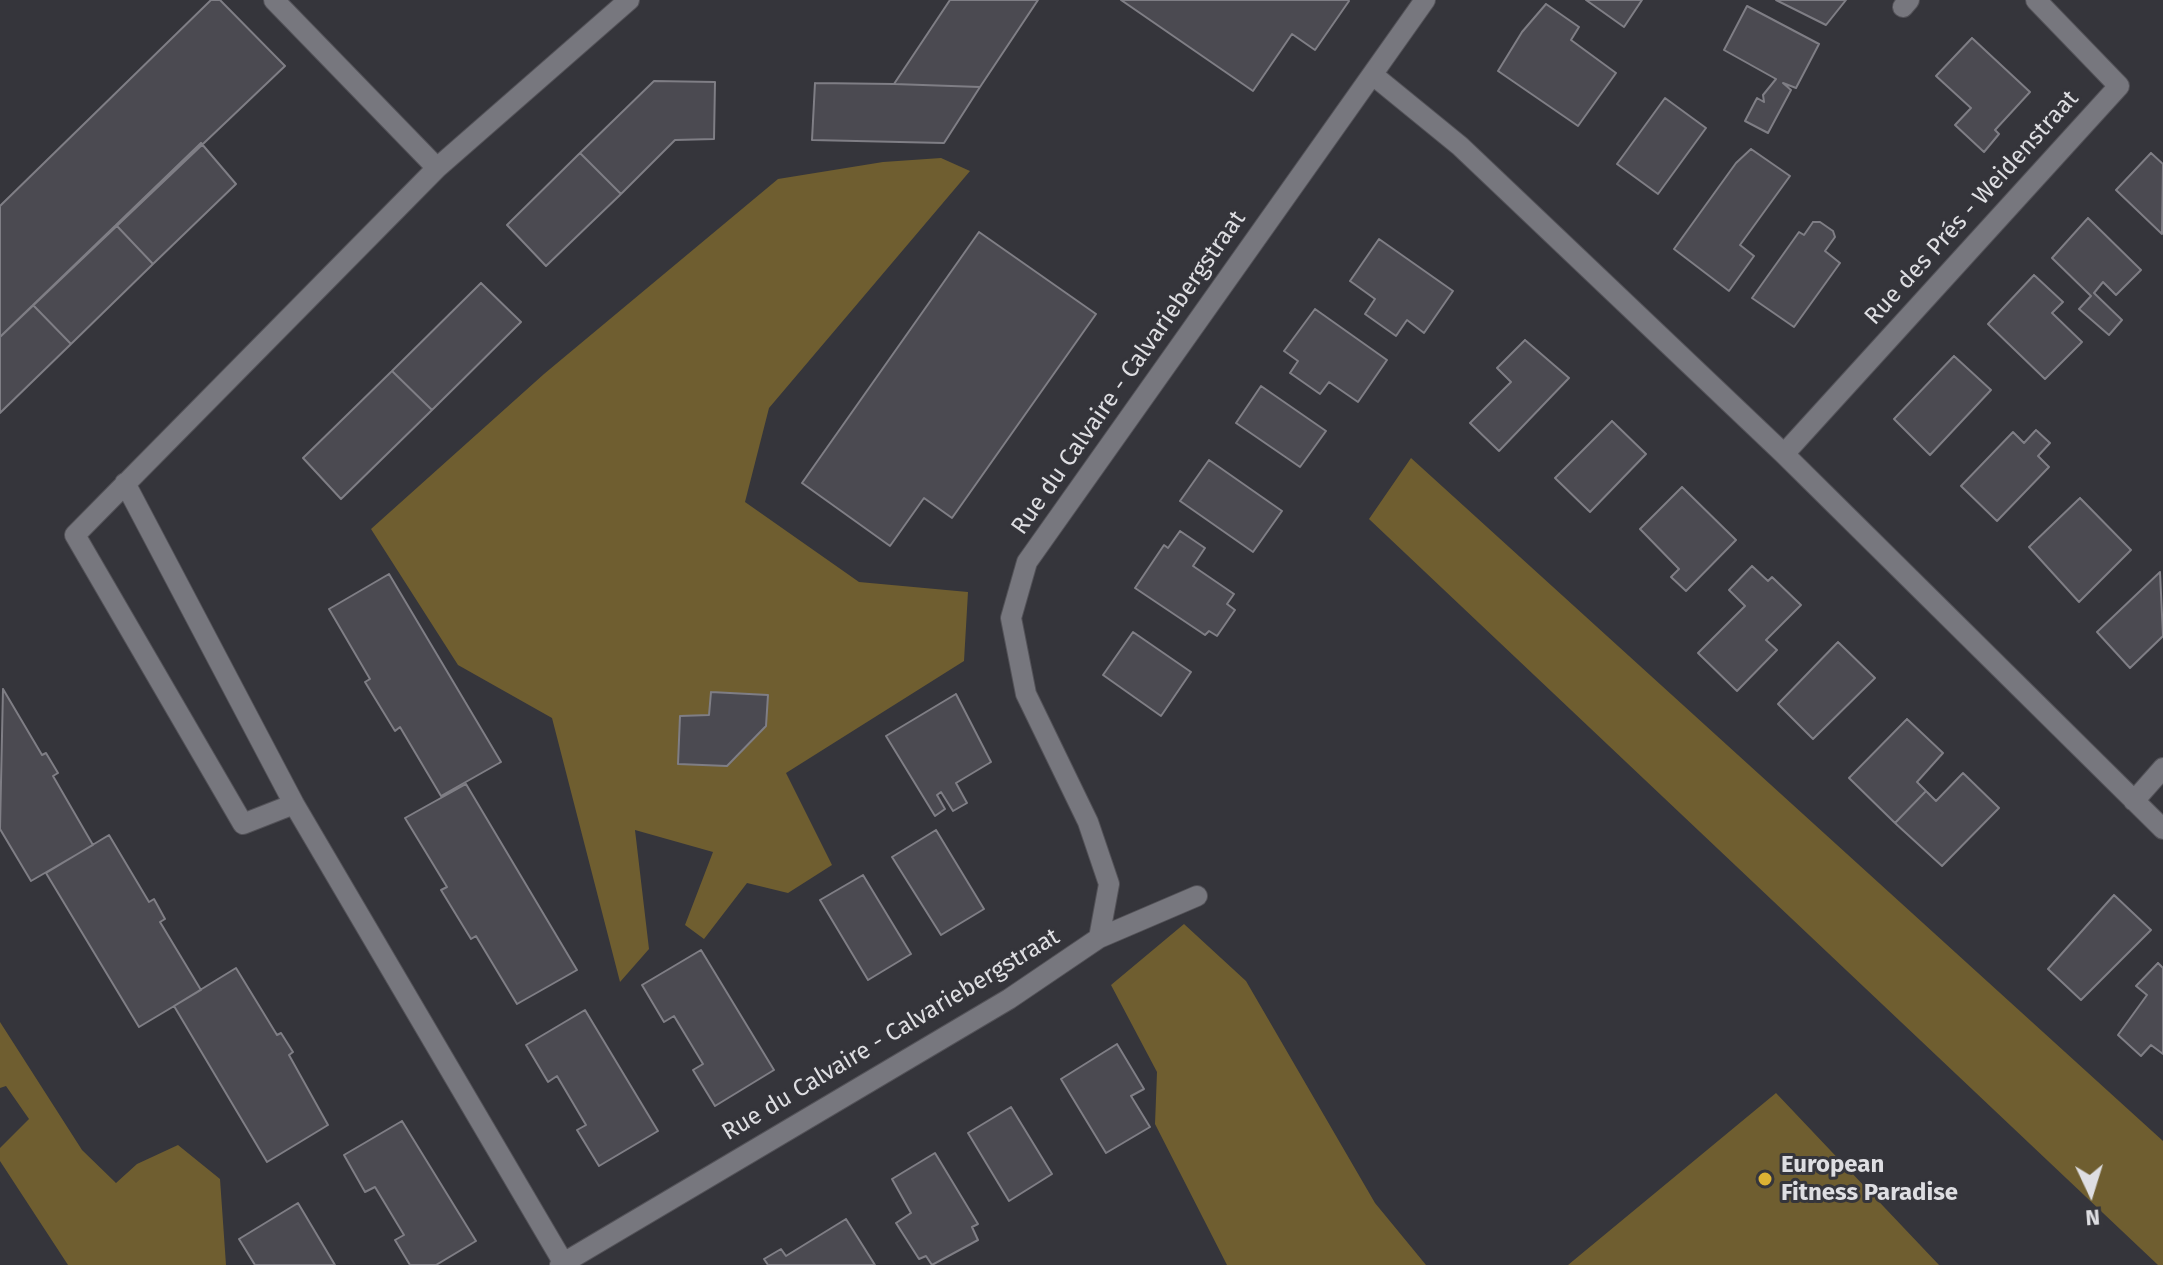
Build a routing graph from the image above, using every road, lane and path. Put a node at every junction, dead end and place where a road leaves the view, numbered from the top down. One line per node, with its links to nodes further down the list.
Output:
1 (274, 0): 6 (street)
2 (629, 0): 6 (street)
3 (1425, 0): 5 (street, Rue du Calvaire - Calvariebergstraat)
4 (2036, 0): 7 (street, Rue des Prés - Weidenstraat)
5 (1373, 75): 7 (street); 14 (street, Rue du Calvaire - Calvariebergstraat)
6 (437, 168): 8 (street)
7 (1784, 454): 10 (street)
8 (125, 483): 11 (street); 11 (street)
9 (2163, 768): 10 (street)
10 (2134, 801): 12 (street)
11 (294, 804): 15 (street)
12 (2163, 829)
13 (1197, 896): 14 (street)
14 (1099, 938): 15 (street, Rue du Calvaire - Calvariebergstraat)
15 (561, 1264)

